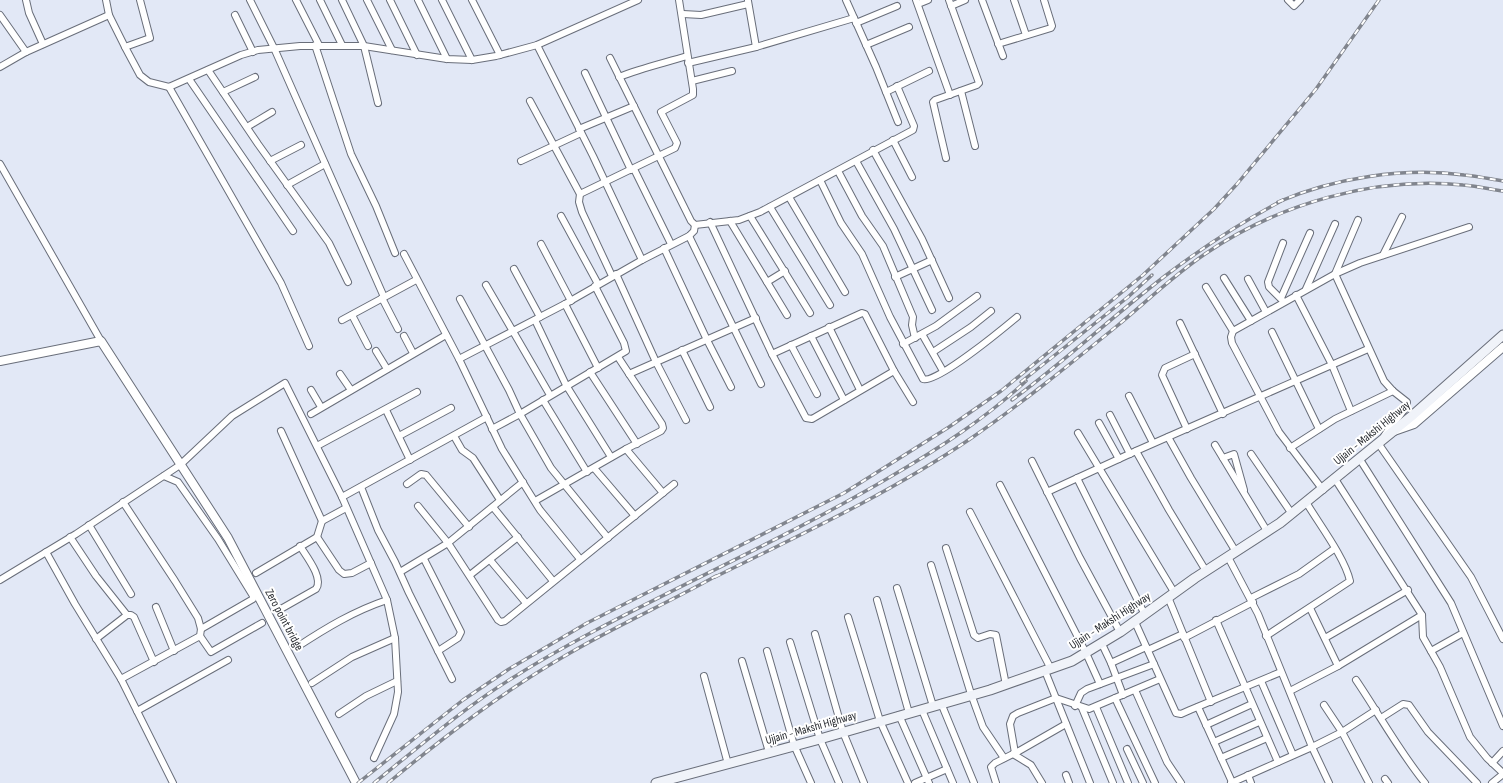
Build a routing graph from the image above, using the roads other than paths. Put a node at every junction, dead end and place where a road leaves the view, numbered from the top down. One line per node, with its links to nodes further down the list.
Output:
1 (26, 0): 35 (street)
2 (106, 0): 29 (street)
3 (140, 0): 43 (street)
4 (250, 0): 44 (street)
5 (296, 0): 37 (street)
6 (320, 0): 38 (street)
7 (342, 0): 41 (street)
8 (366, 0): 45 (street)
9 (390, 0): 48 (street)
10 (418, 0): 53 (street)
11 (442, 0): 54 (street)
12 (472, 0): 49 (street)
13 (638, 0): 23 (street)
14 (679, 0): 31 (street)
15 (846, 0): 32 (street)
16 (928, 0): 24 (street)
17 (965, 0): 25 (street)
18 (982, 0): 36 (street)
19 (1014, 0): 34 (street)
20 (1044, 0): 34 (street)
21 (1288, 0): 22 (street)
22 (1300, 0)
23 (629, 2): 39 (street)
24 (917, 2): 70 (street)
25 (950, 3): 67 (street)
26 (748, 4): 31 (street); 42 (street)
27 (897, 6): 32 (street)
28 (0, 15): 46 (street)
29 (109, 15): 35 (street); 43 (street)
30 (235, 15): 47 (street)
31 (683, 17): 50 (street)
32 (855, 20): 40 (street); 42 (street)
33 (909, 27): 40 (street)
34 (1026, 35): 36 (street)
35 (43, 44): 46 (street)
36 (998, 44): 51 (street)
37 (317, 45): 38 (street); 44 (street); 116 (street)
38 (342, 45): 41 (street)
39 (537, 45): 49 (street); 78 (street)
40 (866, 45): 69 (street)
41 (364, 46): 45 (street); 72 (street)
42 (756, 47): 55 (street)
43 (125, 48): 66 (street)
44 (274, 48): 47 (street); 90 (street)
45 (392, 50): 48 (street)
46 (26, 52): 56 (street)
47 (253, 52): 57 (street)
48 (417, 55): 53 (street)
49 (500, 55): 54 (street)
50 (687, 56): 55 (street); 61 (street)
51 (1002, 56)
52 (610, 58): 61 (street)
53 (447, 59): 54 (street)
54 (472, 60)
55 (688, 63): 64 (street)
56 (0, 66)
57 (208, 70): 63 (street); 68 (street)
58 (732, 71): 64 (street)
59 (928, 71): 65 (street)
60 (585, 73): 75 (street)
61 (619, 77): 73 (street)
62 (255, 78): 68 (street)
63 (189, 79): 66 (street); 109 (street)
64 (692, 81): 84 (street)
65 (897, 86): 69 (street); 79 (street)
66 (169, 87): 174 (street)
67 (961, 91): 70 (street); 82 (street)
68 (223, 92): 77 (street)
69 (886, 92): 76 (street)
70 (950, 95): 85 (street)
71 (530, 101): 81 (street)
72 (378, 103)
73 (634, 106): 75 (street); 84 (street)
74 (272, 112): 77 (street)
75 (606, 118): 78 (street); 91 (street)
76 (898, 122)
77 (247, 127): 86 (street)
78 (580, 131): 81 (street); 95 (street)
79 (893, 140): 83 (street); 93 (street)
80 (301, 144): 86 (street)
81 (555, 145): 87 (street); 97 (street)
82 (975, 146)
83 (873, 150): 88 (street); 120 (street)
84 (659, 156): 91 (street); 107 (street)
85 (946, 158)
86 (270, 161): 96 (street)
87 (521, 161)
88 (856, 161): 92 (street); 122 (street)
89 (0, 164): 170 (street)
90 (325, 164): 96 (street); 139 (street)
91 (633, 170): 95 (street); 114 (street)
92 (838, 171): 94 (street); 126 (street)
93 (912, 177)
94 (820, 180): 98 (street); 171 (street)
95 (604, 183): 97 (street); 119 (street)
96 (287, 185): 130 (street)
97 (580, 194): 125 (street)
98 (789, 197): 99 (street); 136 (street)
99 (770, 207): 101 (street); 144 (street)
100 (561, 216): 133 (street)
101 (750, 216): 104 (street); 123 (street)
102 (1402, 217): 118 (street)
103 (1358, 220): 124 (street)
104 (730, 221): 105 (street); 131 (street)
105 (710, 222): 107 (street); 152 (street)
106 (1335, 224): 135 (street)
107 (695, 225): 111 (street)
108 (1469, 227): 118 (street)
109 (293, 231)
110 (1310, 233): 142 (street)
111 (689, 236): 114 (street); 157 (street)
112 (1283, 243): 142 (street)
113 (541, 244): 143 (street)
114 (671, 244): 115 (street)
115 (664, 248): 119 (street); 169 (street)
116 (394, 253)
117 (404, 254): 128 (street)
118 (1384, 254): 124 (street)
119 (642, 260): 125 (street)
120 (932, 260): 122 (street); 140 (street)
121 (514, 269): 153 (street)
122 (914, 269): 126 (street); 145 (street)
123 (785, 271): 131 (street); 148 (street)
124 (1335, 274): 135 (street); 177 (street)
125 (614, 275): 133 (street); 187 (street)
126 (895, 278): 168 (street)
127 (1224, 278): 155 (street)
128 (416, 280): 139 (street); 164 (street)
129 (1248, 280): 147 (street)
130 (348, 282)
131 (767, 282): 150 (street)
132 (486, 285): 161 (street)
133 (596, 285): 143 (street); 184 (street)
134 (1206, 287): 160 (street)
135 (1306, 289): 137 (street)
136 (845, 292)
137 (1296, 295): 142 (street); 188 (street)
138 (977, 296): 163 (street)
139 (383, 298): 149 (street); 159 (street)
140 (949, 298)
141 (460, 299): 172 (street)
142 (1282, 300): 147 (street)
143 (568, 303): 153 (street); 189 (street)
144 (830, 305)
145 (932, 310)
146 (991, 311): 180 (street)
147 (1266, 312): 155 (street)
148 (810, 313)
149 (352, 315): 154 (street); 175 (street)
150 (787, 315)
151 (1017, 317): 192 (street)
152 (756, 318): 157 (street); 182 (street)
153 (538, 319): 161 (street); 198 (street)
154 (342, 320)
155 (1251, 321): 160 (street)
156 (1180, 323): 183 (street)
157 (733, 327): 169 (street); 197 (street)
158 (829, 327): 167 (street); 191 (street); 202 (street)
159 (398, 329)
160 (1233, 331): 208 (street)
161 (513, 332): 172 (street); 206 (street)
162 (1272, 332): 196 (street)
163 (922, 334): 168 (street); 180 (street)
164 (446, 335): 181 (street); 185 (street)
165 (1503, 335): 228 (main road, Ujjain - Makshi Highway)
166 (404, 336): 181 (street)
167 (811, 336): 173 (street); 210 (street)
168 (915, 338): 171 (street)
169 (706, 340): 178 (street); 199 (street)
170 (101, 341): 186 (street); 249 (street, Zero point bridge)
171 (903, 344): 192 (street)
172 (485, 345): 185 (street); 218 (street)
173 (791, 345): 182 (street); 205 (street)
174 (309, 346)
175 (368, 346)
176 (1503, 347): 228 (street)
177 (1368, 349): 188 (street); 203 (street)
178 (682, 350): 187 (street); 212 (street)
179 (376, 351): 190 (street)
180 (933, 352): 192 (street)
181 (413, 353): 190 (street)
182 (772, 354): 210 (street)
183 (1195, 354): 219 (street); 225 (street)
184 (618, 357): 189 (street); 195 (street)
185 (459, 359): 221 (street)
186 (0, 361)
187 (656, 362): 195 (street); 222 (street)
188 (1332, 365): 196 (street); 216 (street)
189 (598, 368): 193 (street)
190 (387, 369): 201 (street)
191 (894, 371): 202 (street); 211 (street)
192 (943, 371)
193 (590, 372): 198 (street); 234 (street)
194 (340, 374): 201 (street)
195 (630, 374): 234 (street)
196 (1296, 381): 208 (street); 226 (street)
197 (761, 384)
198 (566, 386): 206 (street); 242 (street)
199 (731, 387)
200 (311, 390): 213 (street)
201 (351, 390): 213 (street)
202 (860, 390): 210 (street)
203 (1393, 391): 216 (street); 233 (street)
204 (417, 392): 215 (street)
205 (817, 394)
206 (550, 395): 209 (street)
207 (1129, 396): 235 (street)
208 (1260, 398): 219 (street); 238 (street)
209 (543, 400): 218 (street); 251 (street)
210 (844, 400)
211 (913, 402)
212 (710, 407)
213 (321, 408): 217 (street)
214 (451, 408): 230 (street)
215 (386, 410): 230 (street); 237 (street)
216 (1351, 411): 226 (street)
217 (311, 414)
218 (520, 414): 224 (street); 258 (street)
219 (1223, 414): 225 (street)
220 (1110, 415): 240 (street)
221 (487, 417): 224 (street); 231 (street)
222 (686, 420)
223 (1099, 422): 245 (street)
224 (492, 429): 255 (street)
225 (1186, 429): 232 (street)
226 (1319, 429): 238 (street)
227 (281, 431): 276 (street)
228 (1392, 432): 233 (main road, Ujjain - Makshi Highway)
229 (1078, 433): 250 (street)
230 (399, 436): 246 (street)
231 (454, 436): 246 (street); 266 (street)
232 (1168, 437): 235 (street); 289 (street)
233 (1380, 441): 244 (main road, Ujjain - Makshi Highway); 329 (street)
234 (637, 444): 239 (street)
235 (1153, 444): 240 (street)
236 (1215, 445): 243 (street)
237 (317, 446): 249 (street); 264 (street)
238 (1290, 448): 261 (street)
239 (626, 449): 242 (street); 263 (street)
240 (1133, 452): 245 (street); 295 (street)
241 (1251, 454): 274 (street)
242 (611, 457): 248 (street)
243 (1223, 458): 265 (street); 265 (street)
244 (1359, 458): 254 (main road, Ujjain - Makshi Highway); 321 (street)
245 (1119, 459): 250 (street)
246 (410, 460): 260 (street)
247 (1032, 462): 262 (street)
248 (594, 468): 251 (street); 275 (street)
249 (182, 469): 252 (street); 409 (street, Zero point bridge)
250 (1098, 469): 253 (street); 304 (street)
251 (587, 472): 258 (street)
252 (164, 476): 267 (street); 319 (street)
253 (1077, 478): 262 (street); 314 (street)
254 (1335, 479): 261 (main road, Ujjain - Makshi Highway); 302 (street)
255 (523, 482): 266 (street); 268 (street)
256 (407, 484): 278 (street)
257 (674, 484): 263 (street)
258 (564, 485): 268 (street); 283 (street)
259 (1000, 485): 338 (street)
260 (361, 487): 264 (street); 296 (street)
261 (1323, 490): 269 (main road, Ujjain - Makshi Highway)
262 (1047, 492): 320 (street)
263 (663, 493): 275 (street)
264 (342, 497): 272 (street)
265 (1246, 497): 279 (street)
266 (500, 500): 271 (street)
267 (123, 502): 277 (street); 319 (street)
268 (535, 502): 291 (street)
269 (1306, 502): 274 (main road, Ujjain - Makshi Highway); 287 (street)
270 (418, 506): 284 (street)
271 (493, 507): 278 (street); 282 (street)
272 (346, 508): 276 (street); 293 (street)
273 (970, 512): 345 (street)
274 (1292, 514): 279 (main road, Ujjain - Makshi Highway)
275 (635, 516): 283 (street)
276 (322, 521): 281 (street)
277 (89, 525): 280 (street); 303 (street)
278 (469, 527): 284 (street)
279 (1267, 531): 289 (main road, Ujjain - Makshi Highway)
280 (70, 537): 288 (street); 313 (street)
281 (317, 537): 285 (street); 293 (street)
282 (518, 537): 292 (street); 300 (street)
283 (608, 538): 291 (street)
284 (448, 543): 290 (street); 298 (street)
285 (300, 546): 297 (street); 311 (street)
286 (946, 548): 357 (street)
287 (1334, 549): 307 (street); 310 (street)
288 (46, 552): 299 (street); 328 (street)
289 (1232, 555): 295 (main road, Ujjain - Makshi Highway); 307 (street)
290 (424, 559): 296 (street); 335 (street)
291 (580, 559): 300 (street)
292 (490, 560): 298 (street); 308 (street)
293 (371, 563): 305 (street)
294 (932, 565): 361 (street)
295 (1206, 571): 304 (main road, Ujjain - Makshi Highway)
296 (400, 572): 335 (street)
297 (256, 573)
298 (470, 575): 308 (street)
299 (0, 580)
300 (553, 581): 308 (street)
301 (896, 588): 366 (street)
302 (1408, 590): 312 (street); 327 (street)
303 (131, 594)
304 (1171, 595): 314 (main road, Ujjain - Makshi Highway); 324 (street)
305 (387, 600): 326 (street); 332 (street)
306 (877, 600): 376 (street)
307 (1252, 600): 316 (street); 325 (street)
308 (526, 604)
309 (156, 607): 334 (street)
310 (1310, 608): 325 (street); 327 (street)
311 (279, 610)
312 (1422, 614): 337 (street); 344 (street)
313 (127, 615): 328 (street); 341 (street)
314 (1145, 615): 317 (main road, Ujjain - Makshi Highway)
315 (848, 617): 380 (street)
316 (1216, 620): 324 (street); 358 (street)
317 (1135, 622): 320 (main road, Ujjain - Makshi Highway); 333 (street)
318 (262, 623): 323 (street)
319 (201, 629): 323 (street)
320 (1120, 632): 331 (main road, Ujjain - Makshi Highway)
321 (1463, 633): 337 (street); 384 (street)
322 (815, 634): 385 (street)
323 (200, 636): 334 (street)
324 (1184, 636): 333 (street); 365 (street)
325 (1266, 636): 346 (street)
326 (395, 638): 353 (street); 355 (street)
327 (1325, 638): 344 (street)
328 (96, 639): 349 (street)
329 (1503, 639)
330 (790, 642): 388 (street)
331 (1102, 644): 338 (main road, Ujjain - Makshi Highway); 342 (street)
332 (297, 647)
333 (1147, 648): 342 (street); 343 (street)
334 (174, 651): 341 (street)
335 (438, 651): 350 (street)
336 (767, 651): 390 (street)
337 (1431, 651): 401 (street)
338 (1086, 653): 345 (main road, Ujjain - Makshi Highway); 356 (street)
339 (228, 660): 375 (street)
340 (742, 661): 394 (street)
341 (154, 662): 349 (street)
342 (1111, 663): 348 (street)
343 (1154, 664): 348 (street); 351 (street)
344 (1338, 666): 360 (street)
345 (1048, 670): 357 (main road, Ujjain - Makshi Highway); 363 (street)
346 (1282, 672): 354 (street); 360 (street)
347 (704, 676): 402 (street)
348 (1116, 678): 356 (street); 362 (street)
349 (121, 679): 375 (street)
350 (452, 679)
351 (1160, 679): 359 (street); 371 (street)
352 (1356, 680): 374 (street)
353 (397, 681): 377 (street); 397 (street)
354 (1261, 681): 358 (street); 396 (street)
355 (312, 683)
356 (1100, 684): 369 (street)
357 (1006, 685): 361 (main road, Ujjain - Makshi Highway)
358 (1245, 687): 365 (street); 367 (street)
359 (1135, 690): 362 (street); 426 (street)
360 (1290, 692): 391 (street)
361 (971, 694): 366 (main road, Ujjain - Makshi Highway); 398 (street)
362 (1123, 695): 364 (street)
363 (1056, 698): 369 (street); 382 (street); 395 (street)
364 (1115, 698): 370 (street); 425 (street)
365 (1211, 702): 371 (street)
366 (937, 704): 373 (main road, Ujjain - Makshi Highway); 417 (street)
367 (1252, 704): 381 (street); 383 (street)
368 (1324, 705): 386 (street)
369 (1075, 706): 372 (street)
370 (1096, 707): 372 (street); 423 (street)
371 (1198, 707): 383 (street)
372 (1082, 708): 422 (street)
373 (922, 710): 376 (main road, Ujjain - Makshi Highway); 403 (street)
374 (1376, 710): 379 (street); 386 (street)
375 (137, 711): 408 (street)
376 (910, 713): 378 (main road, Ujjain - Makshi Highway)
377 (339, 714)
378 (899, 716): 380 (main road, Ujjain - Makshi Highway); 407 (street)
379 (1381, 718): 431 (street); 432 (street)
380 (880, 721): 385 (main road, Ujjain - Makshi Highway); 414 (street)
381 (1259, 722): 387 (street); 389 (street)
382 (1066, 724): 395 (street); 421 (street)
383 (1206, 725): 389 (street)
384 (1503, 726)
385 (843, 732): 388 (main road, Ujjain - Makshi Highway); 413 (street)
386 (1342, 732): 391 (street); 430 (street)
387 (1266, 738): 399 (street); 400 (street)
388 (820, 739): 390 (main road, Ujjain - Makshi Highway); 412 (street)
389 (1214, 742): 399 (street)
390 (794, 745): 394 (main road, Ujjain - Makshi Highway); 411 (street)
391 (1312, 747): 396 (street); 429 (street)
392 (1127, 749): 424 (street)
393 (1503, 751): 401 (street)
394 (769, 752): 402 (main road, Ujjain - Makshi Highway)
395 (1014, 754): 398 (street); 419 (street)
396 (1293, 755): 400 (street)
397 (374, 758)
398 (1004, 758): 418 (street)
399 (1221, 758): 427 (street)
400 (1278, 762): 406 (street)
401 (1492, 763): 404 (street)
402 (728, 764): 410 (main road, Ujjain - Makshi Highway)
403 (947, 769): 407 (street); 416 (street)
404 (1503, 774): 433 (street)
405 (1066, 775): 420 (street)
406 (1248, 775): 427 (street); 428 (street)
407 (928, 781): 415 (street)
408 (173, 783)
409 (356, 783)
410 (656, 783)
411 (811, 783)
412 (839, 783)
413 (864, 783)
414 (908, 783)
415 (915, 783)
416 (953, 783)
417 (974, 783)
418 (996, 783)
419 (1042, 783)
420 (1069, 783)
421 (1090, 783)
422 (1113, 783)
423 (1128, 783)
424 (1143, 783)
425 (1155, 783)
426 (1181, 783)
427 (1231, 783)
428 (1251, 783)
429 (1329, 783)
430 (1369, 783)
431 (1425, 783)
432 (1478, 783)
433 (1492, 783)

